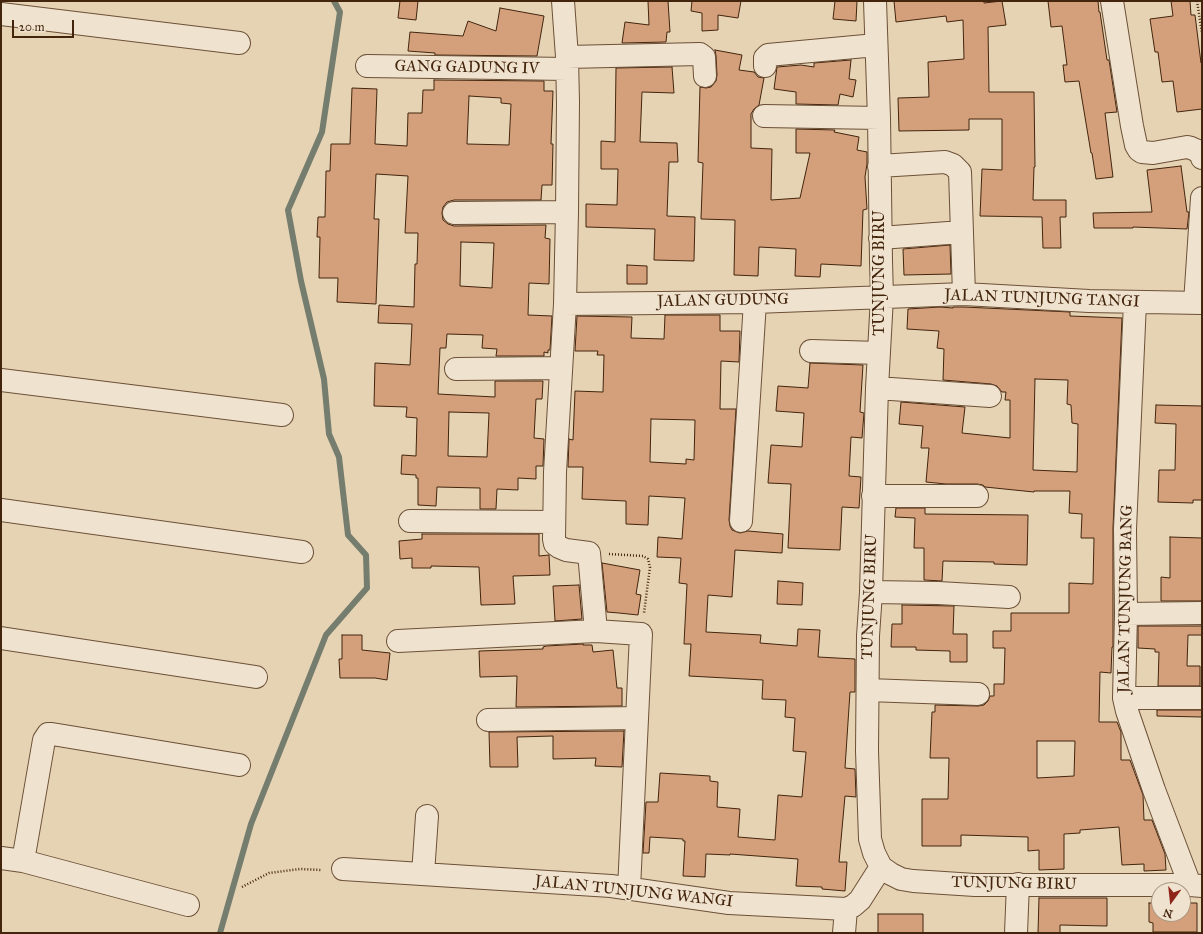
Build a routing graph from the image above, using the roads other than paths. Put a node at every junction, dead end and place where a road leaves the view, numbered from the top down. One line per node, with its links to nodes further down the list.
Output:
1 (563, 1): 7 (street)
2 (875, 1): 6 (street, TUNJUNG BIRU)
3 (1112, 1): 13 (street)
4 (1, 14): 5 (street)
5 (239, 43)
6 (876, 46): 9 (street); 12 (street, TUNJUNG BIRU)
7 (567, 63): 8 (street, GANG GADUNG IV); 10 (street, GANG GADUNG IV); 16 (street)
8 (367, 66)
9 (766, 66)
10 (705, 76)
11 (764, 116): 12 (street)
12 (879, 118): 14 (street, TUNJUNG BIRU)
13 (1202, 158)
14 (879, 166): 18 (street); 19 (street, TUNJUNG BIRU)
15 (1202, 198): 24 (street)
16 (567, 212): 17 (street); 25 (street)
17 (454, 213)
18 (962, 232): 19 (street); 20 (street)
19 (880, 238): 21 (street, TUNJUNG BIRU)
20 (964, 294): 21 (street, JALAN TUNJUNG TANGI); 23 (street, JALAN TUNJUNG TANGI)
21 (882, 297): 22 (street, JALAN GUDUNG); 27 (street, TUNJUNG BIRU)
22 (755, 302): 25 (street, JALAN GUDUNG); 38 (street)
23 (1135, 302): 24 (street, JALAN TUNJUNG TANGI); 44 (street, JALAN TUNJUNG BANG)
24 (1199, 303)
25 (564, 304): 28 (street)
26 (811, 350): 27 (street)
27 (879, 353): 31 (street, TUNJUNG BIRU)
28 (561, 368): 29 (street); 39 (street)
29 (456, 369)
30 (1, 380): 33 (street)
31 (877, 388): 32 (street); 34 (street, TUNJUNG BIRU)
32 (990, 396)
33 (282, 415)
34 (873, 496): 35 (street); 41 (street, TUNJUNG BIRU)
35 (977, 496)
36 (1, 510): 40 (street)
37 (410, 521): 39 (street)
38 (740, 521)
39 (554, 522): 45 (street)
40 (302, 552)
41 (871, 592): 42 (street); 49 (street, TUNJUNG BIRU)
42 (1009, 597)
43 (1202, 613): 44 (street)
44 (1126, 614): 51 (street, JALAN TUNJUNG BANG)
45 (596, 631): 47 (street); 53 (street)
46 (1, 638): 48 (street)
47 (398, 641)
48 (256, 677)
49 (868, 690): 50 (street); 59 (street, TUNJUNG BIRU)
50 (978, 694)
51 (1124, 698): 52 (street); 63 (street, JALAN TUNJUNG BANG)
52 (1202, 698)
53 (637, 718): 54 (street); 64 (street)
54 (488, 720)
55 (239, 764): 58 (street)
56 (427, 816): 61 (street)
57 (1, 858): 58 (street)
58 (23, 861): 65 (street)
59 (881, 867): 62 (street, TUNJUNG BIRU); 66 (street)
60 (343, 870): 61 (street, JALAN TUNJUNG WANGI)
61 (424, 874): 64 (street, JALAN TUNJUNG WANGI)
62 (1018, 884): 63 (street, TUNJUNG BIRU); 68 (street)
63 (1196, 886)
64 (628, 889): 66 (street, JALAN TUNJUNG WANGI)
65 (188, 905)
66 (846, 909): 67 (street)
67 (844, 933)
68 (1016, 933)

